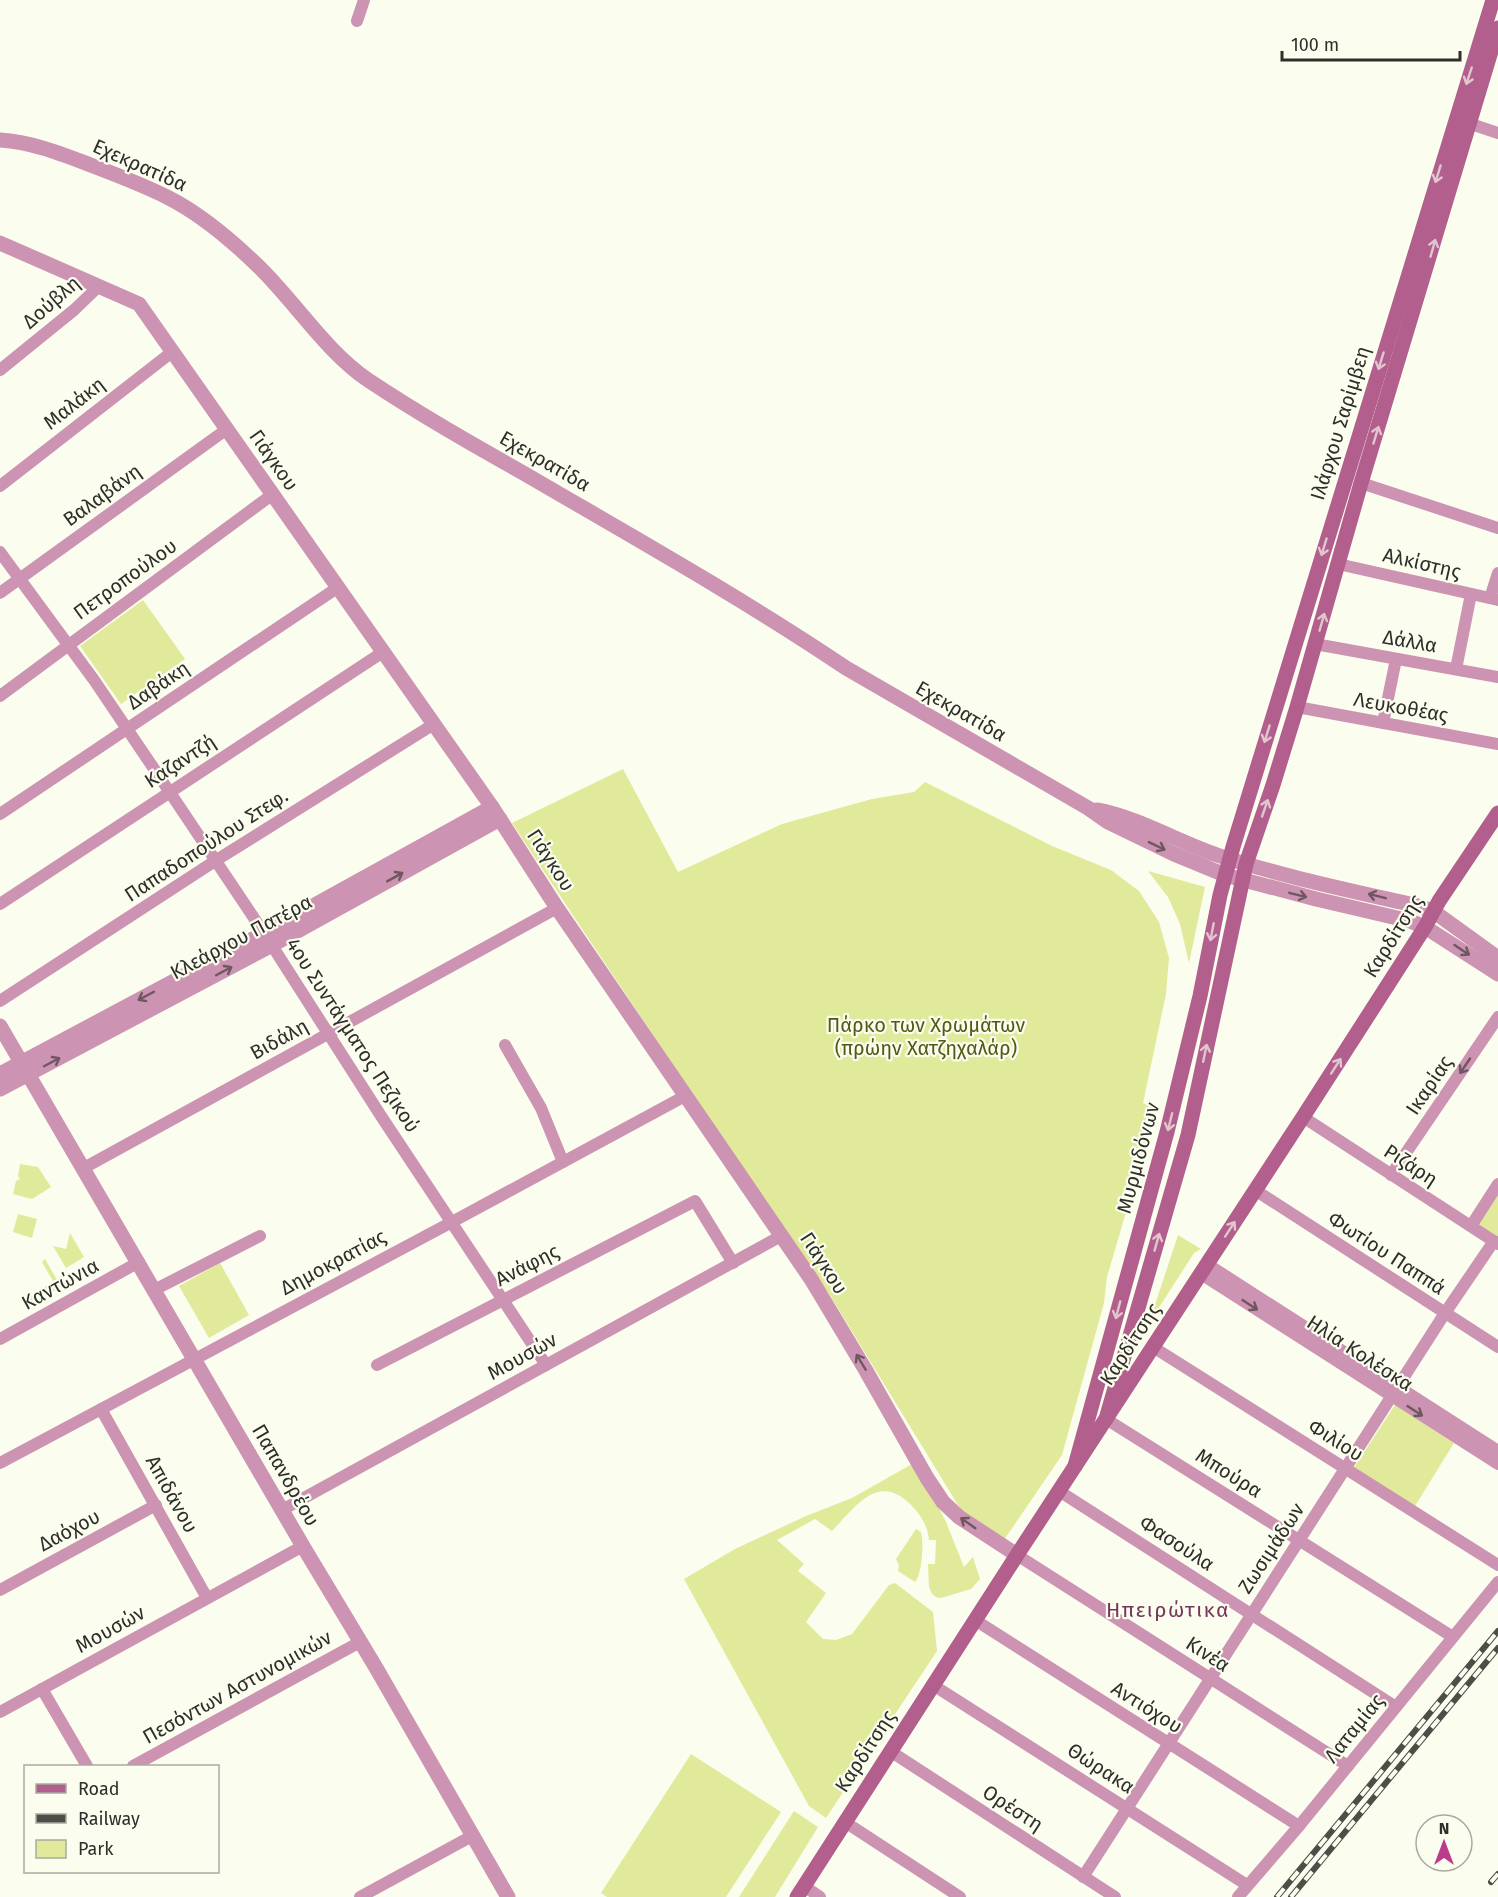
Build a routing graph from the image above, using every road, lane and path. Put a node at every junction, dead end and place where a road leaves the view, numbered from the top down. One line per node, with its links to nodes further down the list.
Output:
1 (364, 0): 3 (street)
2 (1492, 0): 5 (main road, Ιλάρχου Σαρίμβεη, one-way to 5)
3 (357, 21)
4 (1497, 35): 5 (main road, Ιλάρχου Σαρίμβεη)
5 (1462, 121): 6 (street); 13 (main road, Ιλάρχου Σαρίμβεη, one-way to 5); 42 (main road, Ιλάρχου Σαρίμβεη, one-way to 42)
6 (1498, 133)
7 (0, 140): 38 (street, Εχεκρατίδα)
8 (2, 246): 9 (street, Γιάγκου)
9 (99, 285): 10 (street, Γιάγκου); 11 (street, Δούβλη)
10 (172, 352): 12 (street, Γιάγκου); 14 (street, Μαλάκη)
11 (0, 370)
12 (227, 429): 15 (street, Γιάγκου); 20 (street, Βαλαβάνη)
13 (1361, 483): 16 (street); 18 (main road, Ιλάρχου Σαρίμβεη)
14 (0, 486)
15 (273, 494): 21 (street, Γιάγκου); 26 (street, Πετροπούλου)
16 (1498, 528)
17 (0, 552): 20 (street, 4ου Συντάγματος Πεζικού)
18 (1338, 564): 23 (street, Αλκίστης); 25 (main road, Ιλάρχου Σαρίμβεη, one-way to 18)
19 (1498, 573): 24 (street)
20 (19, 579): 22 (street, Βαλαβάνη); 26 (street, 4ου Συντάγματος Πεζικού)
21 (337, 588): 27 (street, Γιάγκου); 35 (street, Δαβάκη)
22 (0, 593)
23 (1471, 594): 24 (street, Αλκίστης); 29 (street)
24 (1494, 599)
25 (1315, 644): 28 (street, Δάλλα); 32 (main road, Ιλάρχου Σαρίμβεη)
26 (68, 646): 31 (street, Πετροπούλου); 35 (street, 4ου Συντάγματος Πεζικού)
27 (383, 652): 34 (street, Γιάγκου); 37 (street, Καζαντζή)
28 (1396, 658): 29 (street, Δάλλα); 33 (street)
29 (1456, 669): 30 (street, Δάλλα)
30 (1498, 677)
31 (0, 696)
32 (1297, 707): 33 (street, Λευκοθέας); 44 (main road, Ιλάρχου Σαρίμβεη, one-way to 32)
33 (1383, 723): 36 (street, Λευκοθέας)
34 (434, 724): 39 (street, Γιάγκου); 43 (street, Παπαδοπούλου Στεφ.)
35 (127, 729): 37 (street, 4ου Συντάγματος Πεζικού); 41 (street, Δαβάκη)
36 (1498, 744)
37 (169, 791): 43 (street, 4ου Συντάγματος Πεζικού); 47 (street, Καζαντζή)
38 (1088, 808): 42 (street, Εχεκρατίδα); 45 (street, Εχεκρατίδα, one-way to 45)
39 (496, 813): 48 (street, Γιάγκου); 51 (street, Κλεάρχου Πατέρα)
40 (1498, 813): 49 (main road, Καρδίτσης)
41 (0, 814)
42 (1230, 859): 44 (street, Εχεκρατίδα); 45 (main road, Μυρμιδόνων)
43 (215, 861): 51 (street, 4ου Συντάγματος Πεζικού); 54 (street, Παπαδοπούλου Στεφ.)
44 (1246, 864): 46 (main road, Ιλάρχου Σαρίμβεη); 49 (street, Εχεκρατίδα, one-way to 44)
45 (1225, 875): 46 (street, Εχεκρατίδα); 92 (main road, Μυρμιδόνων, one-way to 92)
46 (1242, 880): 50 (street, Εχεκρατίδα, one-way to 50); 88 (main road, Μυρμιδόνων, one-way to 46)
47 (0, 904)
48 (557, 908): 57 (street, Βιδάλη); 62 (street, Γιάγκου)
49 (1433, 911): 50 (main road, Καρδίτσης); 52 (street, Εχεκρατίδα)
50 (1425, 927): 53 (street, Εχεκρατίδα, one-way to 53); 63 (main road, Καρδίτσης, one-way to 50)
51 (268, 939): 57 (street, 4ου Συντάγματος Πεζικού); 59 (street, Κλεάρχου Πατέρα)
52 (1498, 958)
53 (1498, 974)
54 (0, 1001)
55 (1498, 1017): 66 (street, Ικαρίας, one-way to 66)
56 (0, 1026): 59 (street, Παπανδρέου)
57 (328, 1035): 65 (street, Βιδάλη); 69 (street, 4ου Συντάγματος Πεζικού)
58 (505, 1045): 64 (street)
59 (24, 1069): 60 (street, Κλεάρχου Πατέρα); 61 (street, Κλεάρχου Πατέρα); 65 (street, Παπανδρέου)
60 (0, 1074)
61 (0, 1089)
62 (685, 1096): 64 (street, Δημοκρατίας); 72 (street, Γιάγκου)
63 (1303, 1117): 66 (street, Ριζάρη); 68 (main road, Καρδίτσης)
64 (563, 1162): 69 (street, Δημοκρατίας)
65 (82, 1169): 74 (street, Παπανδρέου)
66 (1391, 1175): 70 (street, Ριζάρη)
67 (1498, 1184): 70 (street)
68 (1255, 1190): 76 (main road, Καρδίτσης, one-way to 68); 79 (street, Φωτίου Παππά)
69 (452, 1222): 78 (street, 4ου Συντάγματος Πεζικού); 83 (street, Δημοκρατίας)
70 (1471, 1227): 73 (street, Ριζάρη)
71 (260, 1236): 77 (street)
72 (781, 1236): 75 (street, Μουσών); 99 (street, Γιάγκου, one-way to 72)
73 (1496, 1243): 79 (street, Ζωσιμάδων)
74 (139, 1262): 77 (street, Παπανδρέου); 80 (street, Καντώνια)
75 (733, 1263): 78 (street, Ανάφης); 85 (street, Μουσών)
76 (1204, 1269): 81 (main road, Καρδίτσης); 86 (street, Ηλία Κολέσκα)
77 (154, 1290): 83 (street, Παπανδρέου)
78 (503, 1299): 84 (street, Ανάφης); 85 (street, 4ου Συντάγματος Πεζικού)
79 (1445, 1313): 82 (street, Φωτίου Παππά); 86 (street, Ζωσιμάδων)
80 (0, 1339)
81 (1153, 1347): 88 (main road, Καρδίτσης); 93 (street, Φιλίου)
82 (1498, 1347)
83 (194, 1359): 87 (street, Δημοκρατίας); 96 (street, Παπανδρέου)
84 (377, 1365)
85 (546, 1365): 96 (street, Μουσών)
86 (1395, 1391): 89 (street, Ηλία Κολέσκα); 91 (street, Ηλία Κολέσκα, one-way to 91); 93 (street, Ζωσιμάδων)
87 (101, 1409): 90 (street, Δημοκρατίας); 95 (street, Απιδάνου)
88 (1106, 1419): 92 (main road, Καρδίτσης); 97 (street, Μπούρα)
89 (1498, 1451)
90 (0, 1463)
91 (1498, 1464)
92 (1076, 1466): 94 (main road, Καρδίτσης)
93 (1345, 1469): 97 (street, Ζωσιμάδων); 100 (street, Φιλίου)
94 (1059, 1491): 99 (main road, Καρδίτσης); 104 (street, Φασούλα)
95 (156, 1505): 102 (street, Δαόχου); 103 (street, Απιδάνου)
96 (282, 1510): 98 (street, Παπανδρέου)
97 (1299, 1540): 104 (street, Ζωσιμάδων); 106 (street, Μπούρα)
98 (303, 1546): 103 (street, Μουσών); 107 (street, Παπανδρέου)
99 (1017, 1555): 105 (main road, Καρδίτσης); 108 (street, Κινέα)
100 (1498, 1565)
101 (1498, 1582): 106 (street, Λαταμίας)
102 (0, 1590)
103 (207, 1598): 110 (street, Μουσών)
104 (1252, 1614): 108 (street, Ζωσιμάδων); 111 (street, Φασούλα)
105 (975, 1620): 109 (main road, Καρδίτσης); 113 (street, Αντιόχου)
106 (1453, 1637): 111 (street, Λαταμίας)
107 (360, 1642): 116 (street, Πεσόντων Αστυνομικών); 121 (street, Παπανδρέου)
108 (1210, 1678): 113 (street, Ζωσιμάδων); 117 (street, Κινέα)
109 (933, 1685): 114 (main road, Καρδίτσης); 118 (street, Θώρακα)
110 (42, 1689): 112 (street, Μουσών); 115 (street)
111 (1396, 1707): 117 (street, Λαταμίας)
112 (0, 1712)
113 (1169, 1743): 118 (street, Ζωσιμάδων); 120 (street, Αντιόχου)
114 (890, 1751): 119 (main road, Καρδίτσης); 122 (street, Ορέστη)
115 (86, 1765)
116 (137, 1765)
117 (1348, 1766): 120 (street, Λαταμίας)
118 (1127, 1808): 122 (street, Ζωσιμάδων); 123 (street, Θώρακα)
119 (845, 1822): 124 (main road, Καρδίτσης); 128 (street)
120 (1299, 1826): 123 (street, Λαταμίας)
121 (472, 1836): 125 (street); 126 (street, Παπανδρέου)
122 (1083, 1877): 129 (street, Ορέστη)
123 (1247, 1885): 130 (street, Λαταμίας)
124 (800, 1892): 127 (street)
125 (360, 1897)
126 (508, 1897)
127 (820, 1897)
128 (960, 1897)
129 (1115, 1897)
130 (1238, 1897)

